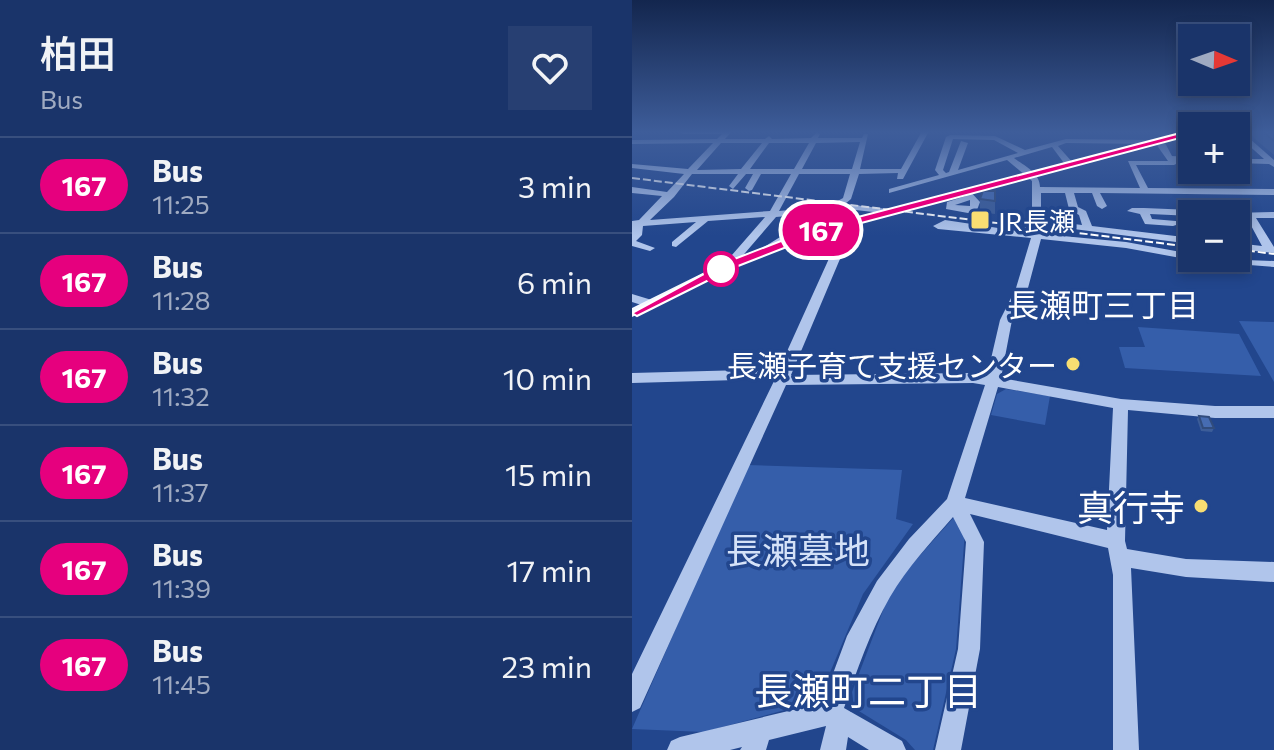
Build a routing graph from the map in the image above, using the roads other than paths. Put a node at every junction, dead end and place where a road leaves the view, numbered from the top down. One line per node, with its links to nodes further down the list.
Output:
1 (632, 166): 19 (street)
2 (698, 166): 19 (street)
3 (747, 166): 14 (street)
4 (800, 166): 16 (street)
5 (855, 166): 17 (street)
6 (906, 166): 18 (street)
7 (940, 166): 20 (street)
8 (952, 166): 20 (street)
9 (978, 166): 13 (street)
10 (1019, 166): 21 (street)
11 (1066, 166): 21 (main road)
12 (1133, 166): 30 (street)
13 (971, 168): 20 (street); 29 (street)
14 (743, 171): 15 (street); 19 (street); 22 (street)
15 (759, 171): 16 (street); 23 (street)
16 (797, 171): 17 (street); 38 (street)
17 (853, 171): 18 (street); 34 (street)
18 (903, 171): 26 (street)
19 (692, 172): 32 (street)
20 (948, 175): 26 (street)
21 (1032, 175): 25 (street); 29 (main road)
22 (733, 186)
23 (749, 188)
24 (632, 190): 32 (street)
25 (1037, 190): 27 (street); 47 (street)
26 (892, 191): 35 (street)
27 (1069, 191): 28 (street); 46 (street)
28 (1095, 191): 30 (street); 33 (street)
29 (972, 192): 35 (main road)
30 (1146, 192): 31 (street)
31 (1274, 192)
32 (671, 195): 45 (street)
33 (1102, 206)
34 (838, 207): 37 (street); 38 (street); 50 (street)
35 (911, 207): 37 (main road)
36 (1132, 211): 43 (street)
37 (888, 212): 44 (main road)
38 (773, 214): 41 (street); 59 (street)
39 (1250, 215): 40 (street); 55 (street)
40 (1274, 215)
41 (708, 217): 45 (street); 53 (street)
42 (1178, 217): 43 (street)
43 (1171, 218): 51 (street)
44 (851, 221): 50 (main road); 63 (street)
45 (638, 223): 52 (street)
46 (1088, 228): 47 (street); 51 (street)
47 (1037, 229): 48 (street); 56 (street); 65 (street)
48 (998, 231): 48 (street)
49 (657, 237): 52 (street)
50 (790, 237): 59 (main road)
51 (1178, 239)
52 (640, 244)
53 (676, 244)
54 (1250, 247): 55 (street)
55 (1272, 250)
56 (1178, 255)
57 (1250, 262): 58 (street)
58 (1274, 264)
59 (729, 265): 61 (main road)
60 (632, 298): 61 (street)
61 (651, 304): 62 (main road)
62 (632, 313)
63 (783, 377): 64 (street); 65 (street); 71 (street)
64 (632, 378)
65 (993, 381): 66 (street); 68 (street)
66 (1121, 404): 67 (street); 69 (street)
67 (1274, 412)
68 (955, 503): 69 (street); 72 (street); 77 (street)
69 (1118, 549): 70 (street); 78 (street)
70 (1274, 572)
71 (632, 700)
72 (835, 716): 73 (street); 75 (street); 76 (street)
73 (756, 741): 74 (street)
74 (680, 750)
75 (833, 750)
76 (893, 750)
77 (948, 750)
78 (1126, 750)

